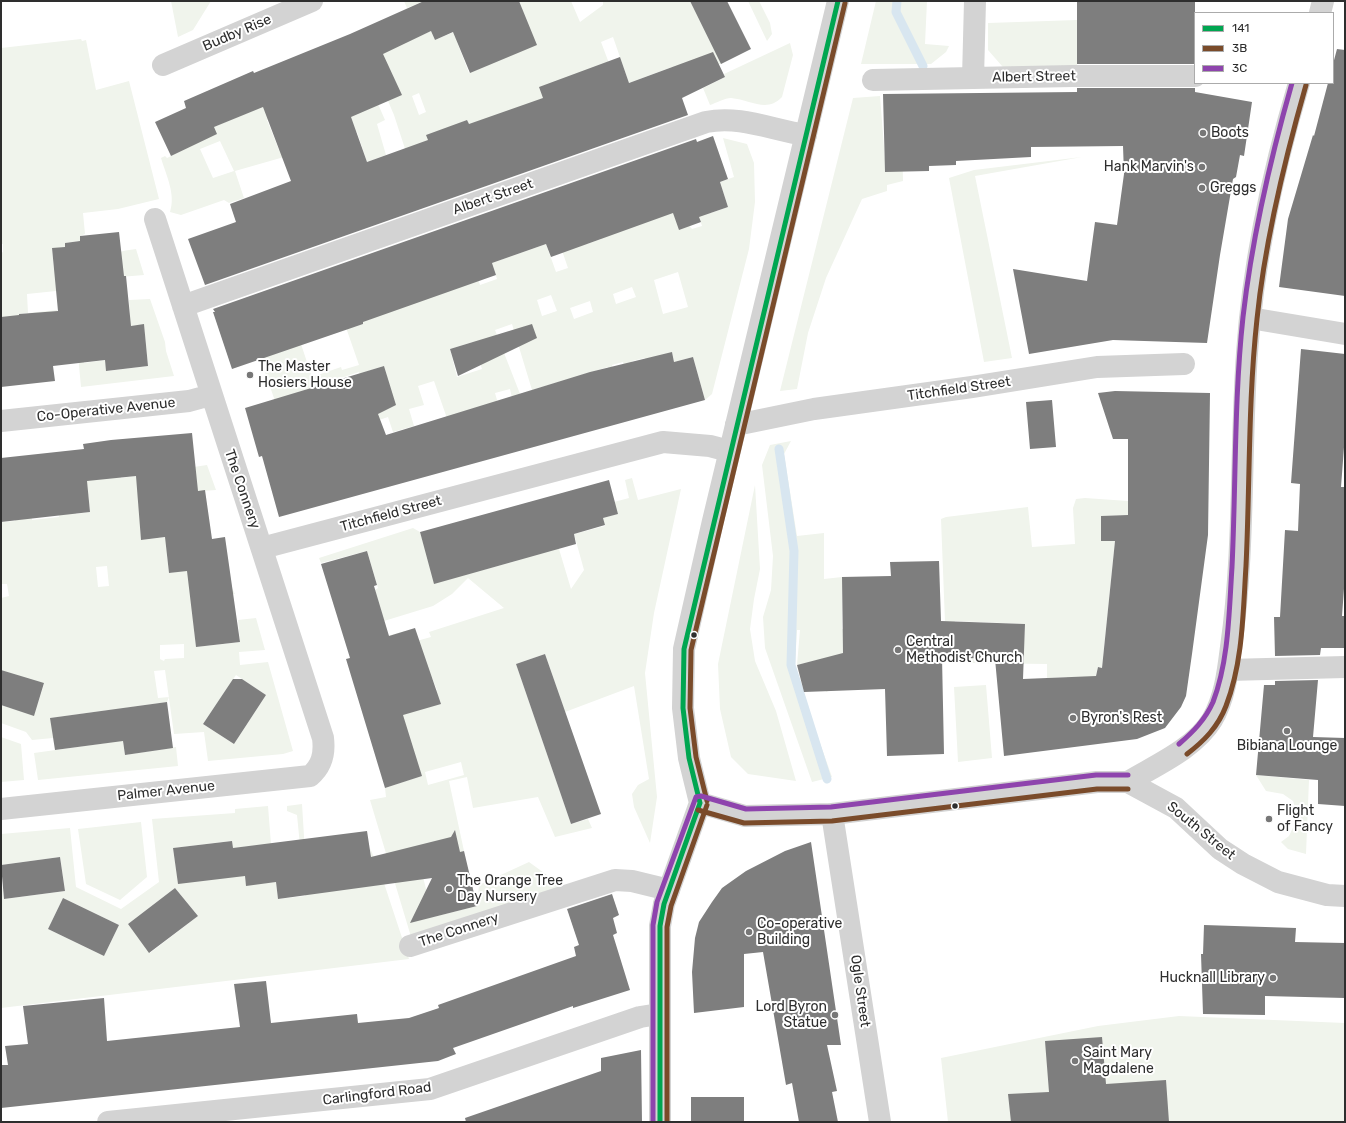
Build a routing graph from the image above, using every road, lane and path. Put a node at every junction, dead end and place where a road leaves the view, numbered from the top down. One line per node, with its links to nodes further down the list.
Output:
1 (312, 1): 6 (street, Budby Rise)
2 (838, 1): 11 (street)
3 (975, 1): 8 (street)
4 (1323, 1): 5 (street)
5 (1320, 12)
6 (163, 65)
7 (1194, 76): 8 (street, Albert Street)
8 (973, 78): 9 (street, Albert Street)
9 (873, 80)
10 (1299, 84): 14 (street)
11 (806, 135): 13 (street, Albert Street); 19 (street)
12 (155, 219): 13 (street, The Connery)
13 (183, 306): 17 (street, The Connery)
14 (1250, 318): 15 (street); 23 (street)
15 (1345, 334)
16 (1184, 364): 19 (street, Titchfield Street)
17 (211, 395): 18 (street, Co-Operative Avenue); 21 (street, The Connery)
18 (1, 422)
19 (736, 425): 20 (street)
20 (730, 451): 21 (street, Titchfield Street); 26 (street)
21 (262, 548): 24 (street, The Connery)
22 (1345, 667): 23 (street)
23 (1228, 670): 25 (street)
24 (322, 760): 27 (street, Palmer Avenue)
25 (1128, 782): 28 (street); 30 (street, South Street)
26 (700, 803): 28 (street); 29 (street)
27 (1, 809)
28 (832, 814): 35 (street, Ogle Street)
29 (669, 890): 31 (street, The Connery); 32 (street)
30 (1345, 896)
31 (410, 946)
32 (659, 1014): 33 (street, Carlingford Road); 34 (street)
33 (108, 1122)
34 (660, 1122)
35 (880, 1122)

